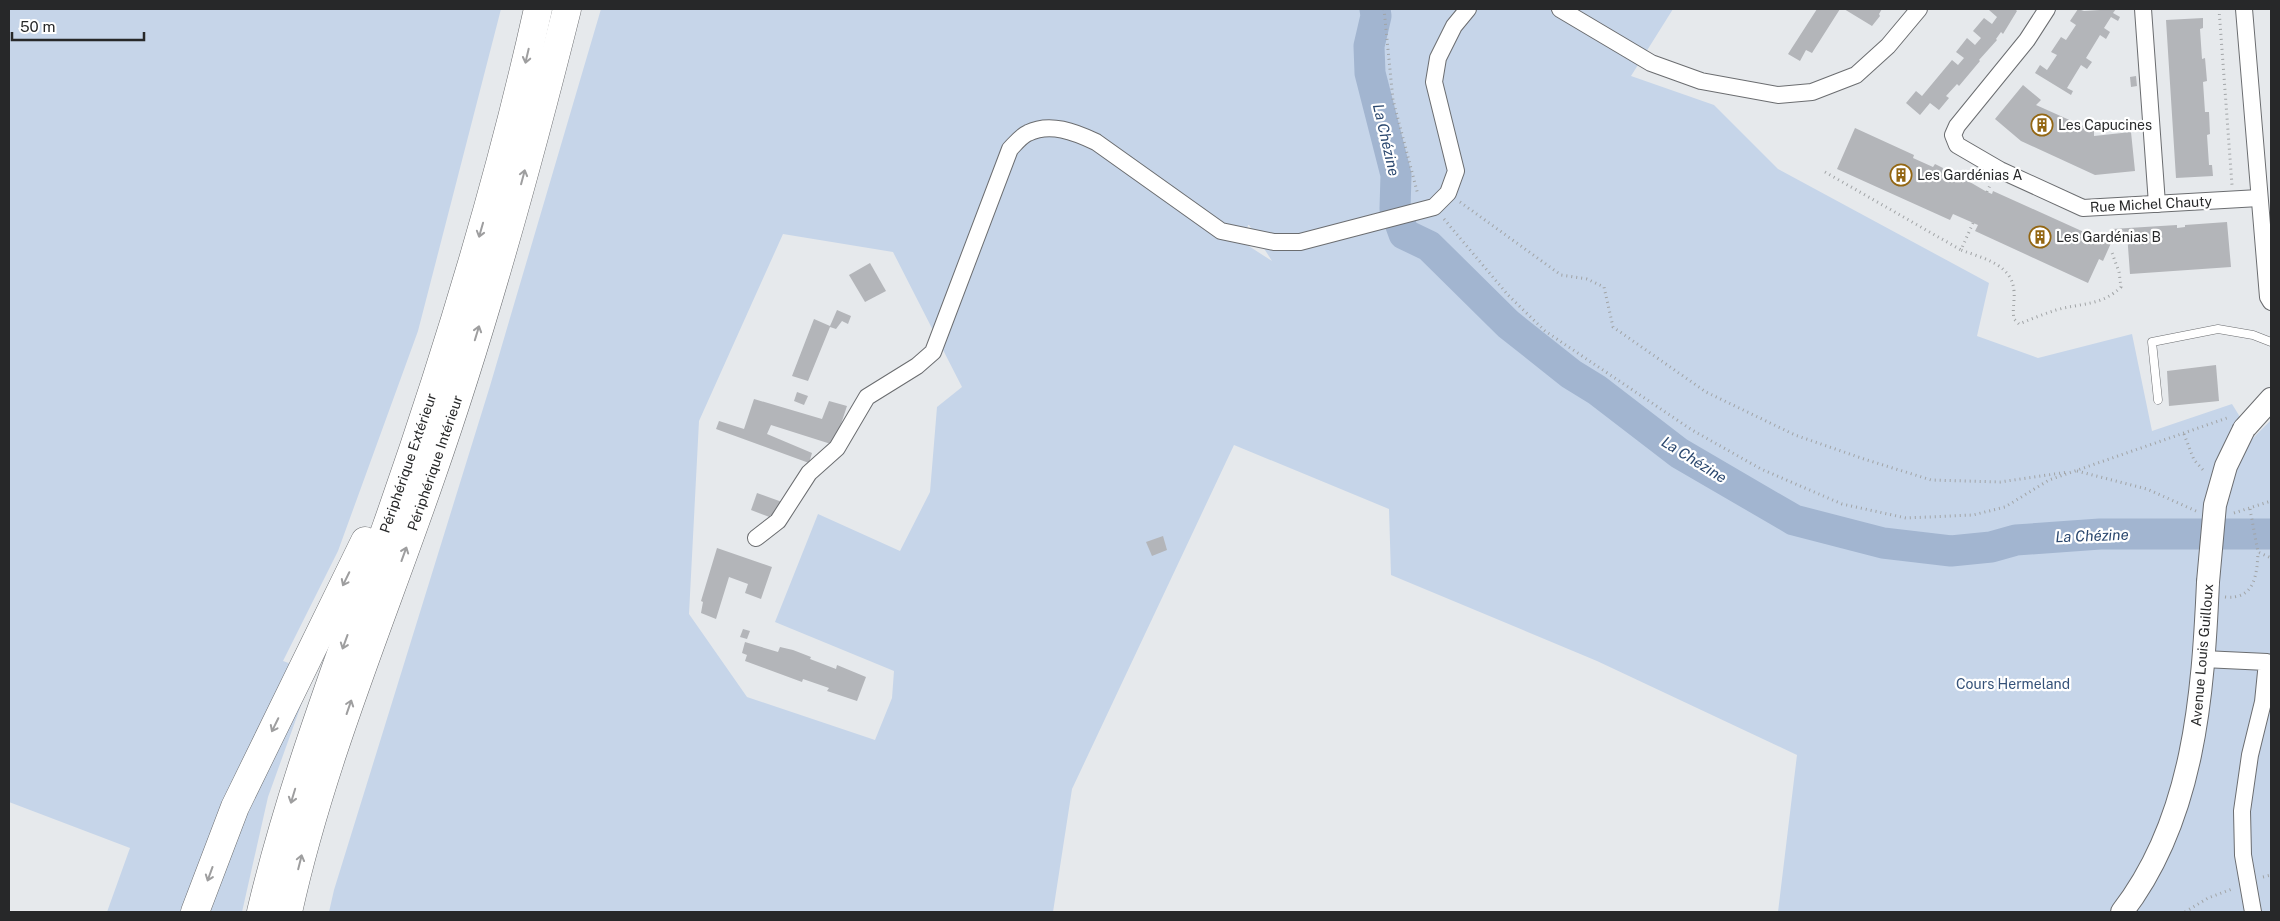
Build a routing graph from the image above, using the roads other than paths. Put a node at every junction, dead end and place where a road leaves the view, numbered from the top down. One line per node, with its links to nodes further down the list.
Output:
1 (538, 9): 16 (highway, Périphérique Extérieur, one-way to 16)
2 (567, 9): 19 (highway, Périphérique Intérieur, one-way to 2)
3 (1468, 9): 17 (street)
4 (1560, 9): 5 (street)
5 (1919, 9)
6 (2047, 9): 11 (street, Rue Michel Chauty)
7 (2144, 9): 11 (street)
8 (2244, 9): 9 (street)
9 (2264, 172): 10 (street)
10 (2259, 198): 11 (street, Rue Michel Chauty); 12 (street)
11 (2157, 204)
12 (2271, 302)
13 (2271, 342): 15 (lane)
14 (2271, 399): 18 (street, Avenue Louis Guilloux, bridge)
15 (2158, 400)
16 (385, 530): 20 (highway, one-way to 20); 21 (highway, Périphérique Extérieur, one-way to 21)
17 (756, 538)
18 (2203, 659): 22 (street, Avenue Louis Guilloux); 23 (street)
19 (288, 911)
20 (195, 912)
21 (262, 912)
22 (2122, 912)
23 (2253, 912)

